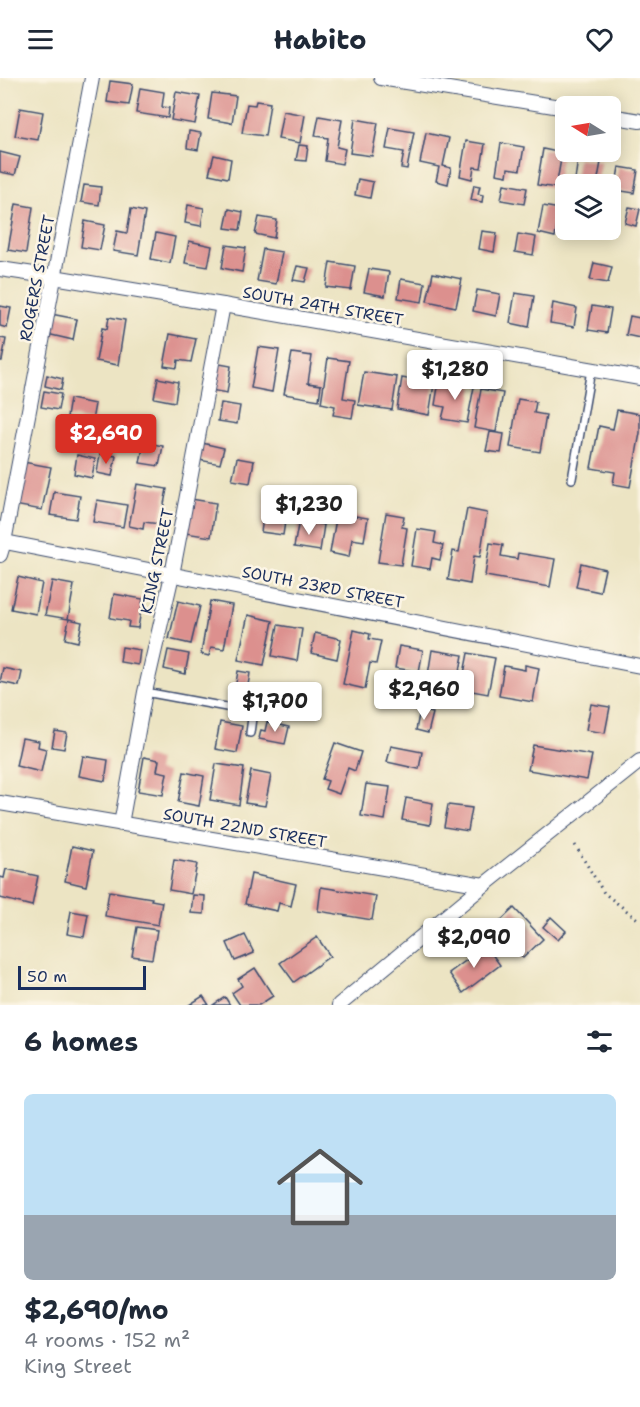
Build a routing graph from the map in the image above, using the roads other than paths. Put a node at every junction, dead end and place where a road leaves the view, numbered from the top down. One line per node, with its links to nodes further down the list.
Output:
1 (93, 78): 7 (street, ROGERS STREET)
2 (381, 78): 3 (street)
3 (555, 106)
4 (621, 118): 5 (street)
5 (640, 121)
6 (0, 269): 7 (street, SOUTH 24TH STREET)
7 (54, 277): 8 (street, SOUTH 24TH STREET); 12 (street, ROGERS STREET)
8 (223, 305): 9 (street, SOUTH 24TH STREET); 13 (street, KING STREET)
9 (591, 370): 10 (street, SOUTH 24TH STREET); 11 (lane)
10 (640, 378)
11 (572, 479)
12 (1, 546): 13 (street, SOUTH 23RD STREET)
13 (172, 575): 14 (street, SOUTH 23RD STREET); 15 (street, KING STREET)
14 (640, 666)
15 (145, 692): 16 (lane); 19 (street, KING STREET)
16 (250, 733)
17 (640, 761): 20 (street)
18 (0, 803): 19 (street, SOUTH 22ND STREET)
19 (121, 824): 20 (street, SOUTH 22ND STREET)
20 (484, 885): 21 (street)
21 (339, 1005)

